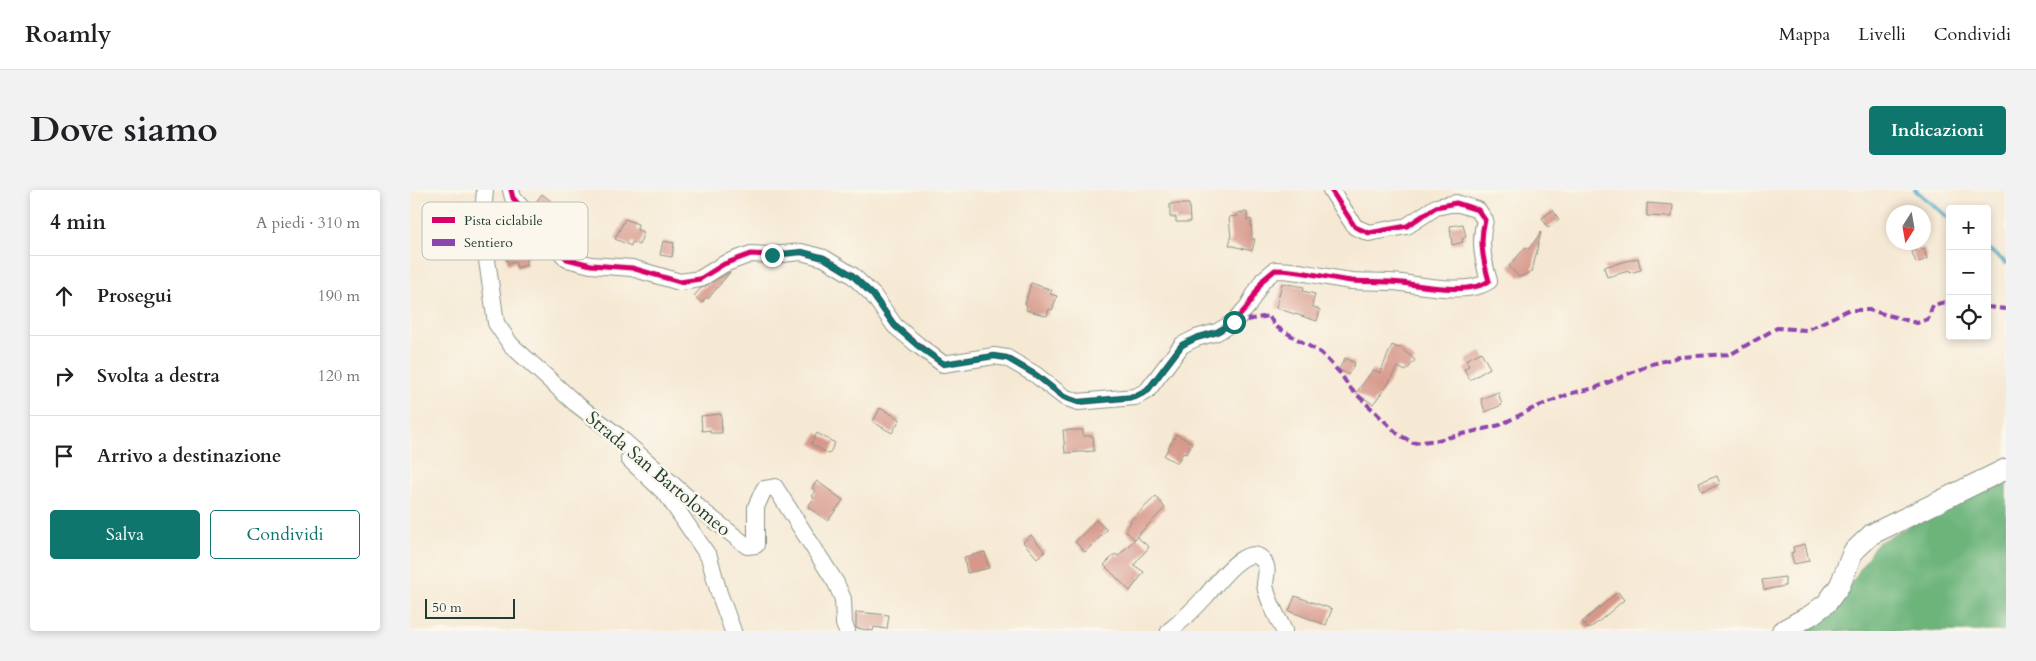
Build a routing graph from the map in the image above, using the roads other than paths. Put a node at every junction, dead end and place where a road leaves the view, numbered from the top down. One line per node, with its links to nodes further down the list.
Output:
1 (511, 190): 3 (street)
2 (1331, 190): 5 (street)
3 (517, 202)
4 (487, 260): 6 (street, Strada San Bartolomeo)
5 (571, 260)
6 (595, 419): 8 (street); 9 (street, Strada San Bartolomeo)
7 (2006, 469): 12 (main road)
8 (733, 631)
9 (848, 631)
10 (1170, 631): 11 (street)
11 (1284, 631)
12 (1782, 631)

